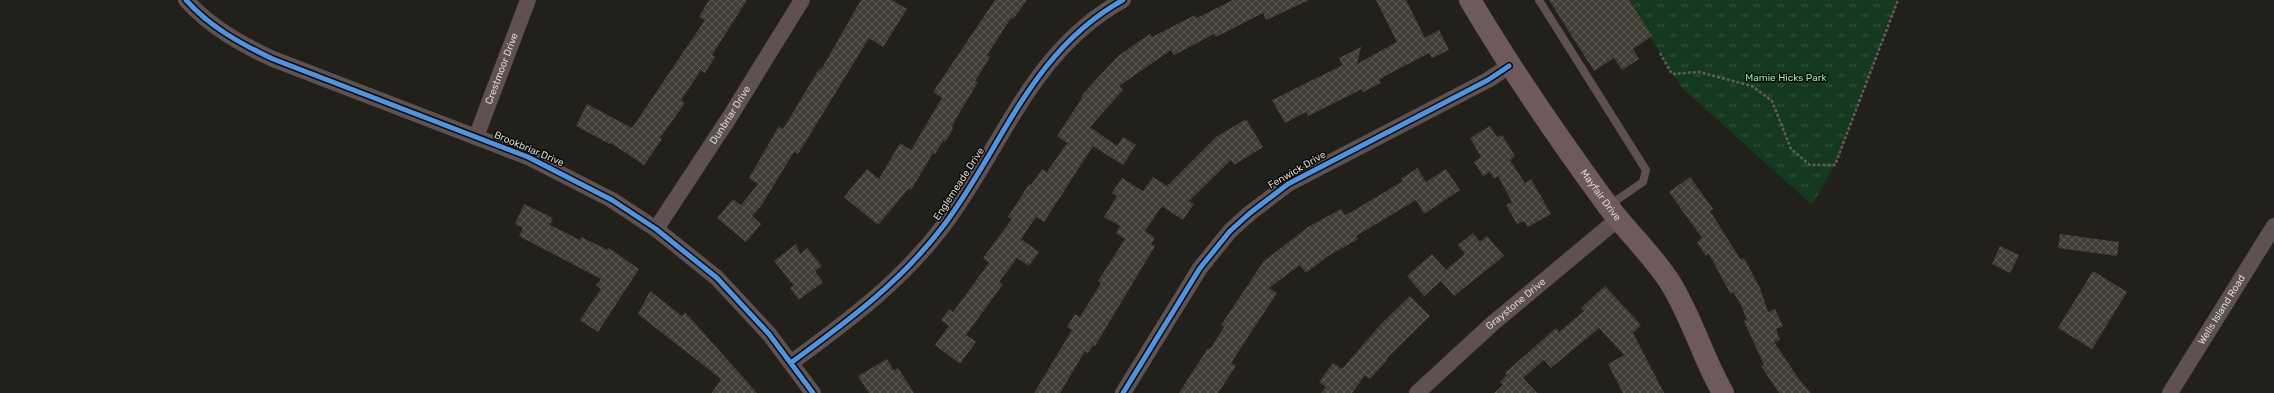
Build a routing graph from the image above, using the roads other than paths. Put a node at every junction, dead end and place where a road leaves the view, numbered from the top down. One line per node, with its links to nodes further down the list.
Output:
1 (186, 0): 8 (street, Brookbriar Drive)
2 (528, 0): 8 (street, Crestmoor Drive)
3 (802, 0): 11 (street, Dunbriar Drive)
4 (1123, 0): 12 (street, Englemeade Drive)
5 (1470, 0): 7 (street, Mayfair Drive)
6 (1539, 0): 9 (lane)
7 (1509, 66): 9 (street, Mayfair Drive); 14 (street, Fenwick Drive)
8 (476, 137): 11 (street, Brookbriar Drive)
9 (1613, 213): 15 (street, Graystone Drive); 16 (street, Mayfair Drive)
10 (2274, 226): 17 (street, Wells Island Road)
11 (656, 229): 12 (street, Brookbriar Drive)
12 (792, 362): 13 (street, Brookbriar Drive)
13 (814, 393)
14 (1123, 393)
15 (1417, 393)
16 (1723, 393)
17 (2170, 393)

